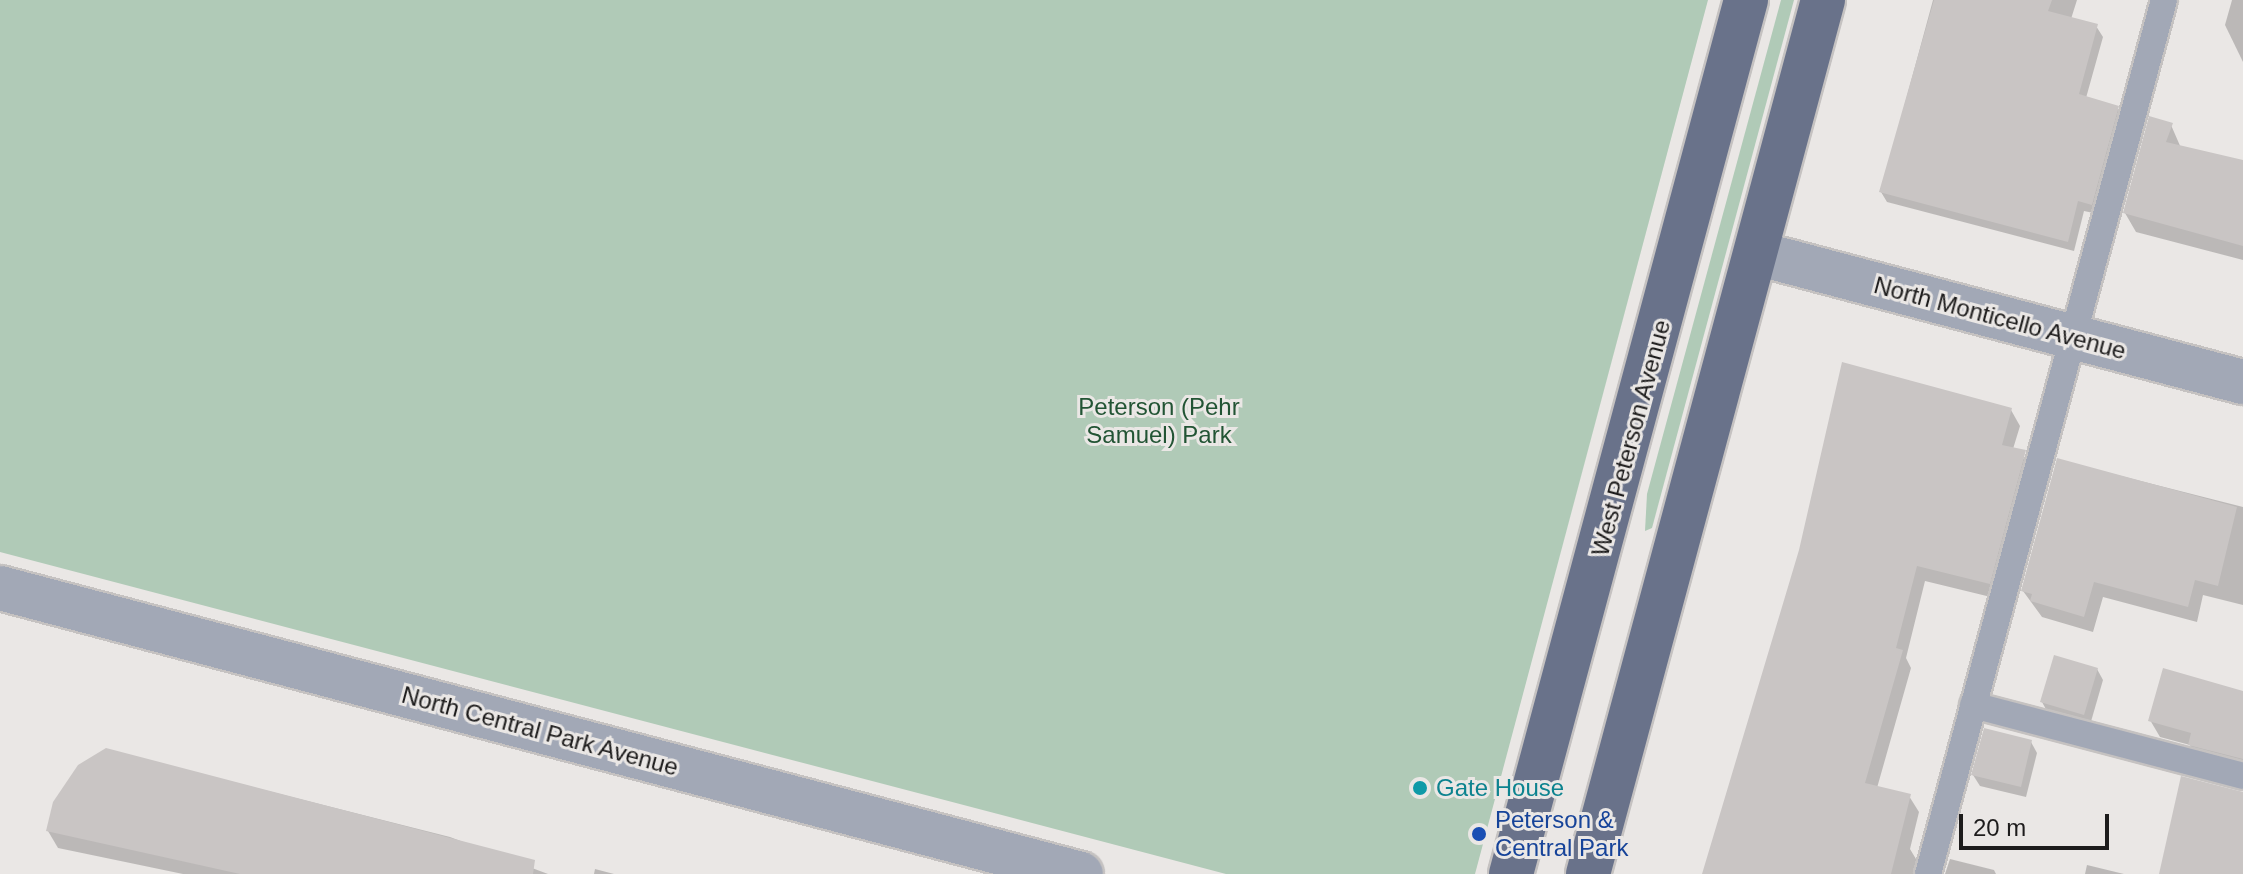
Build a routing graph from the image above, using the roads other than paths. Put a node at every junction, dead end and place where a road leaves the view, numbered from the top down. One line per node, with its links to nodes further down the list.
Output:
1 (1746, 0): 11 (main road, West Peterson Avenue)
2 (1823, 0): 4 (main road)
3 (2164, 0): 5 (lane)
4 (1756, 253): 5 (street, North Monticello Avenue); 12 (main road)
5 (2074, 337): 6 (street, North Monticello Avenue); 8 (lane)
6 (2243, 382)
7 (2, 598): 10 (street, North Central Park Avenue)
8 (1973, 705): 9 (lane); 13 (lane)
9 (2243, 776)
10 (1081, 874)
11 (1511, 874)
12 (1588, 874)
13 (1928, 874)

